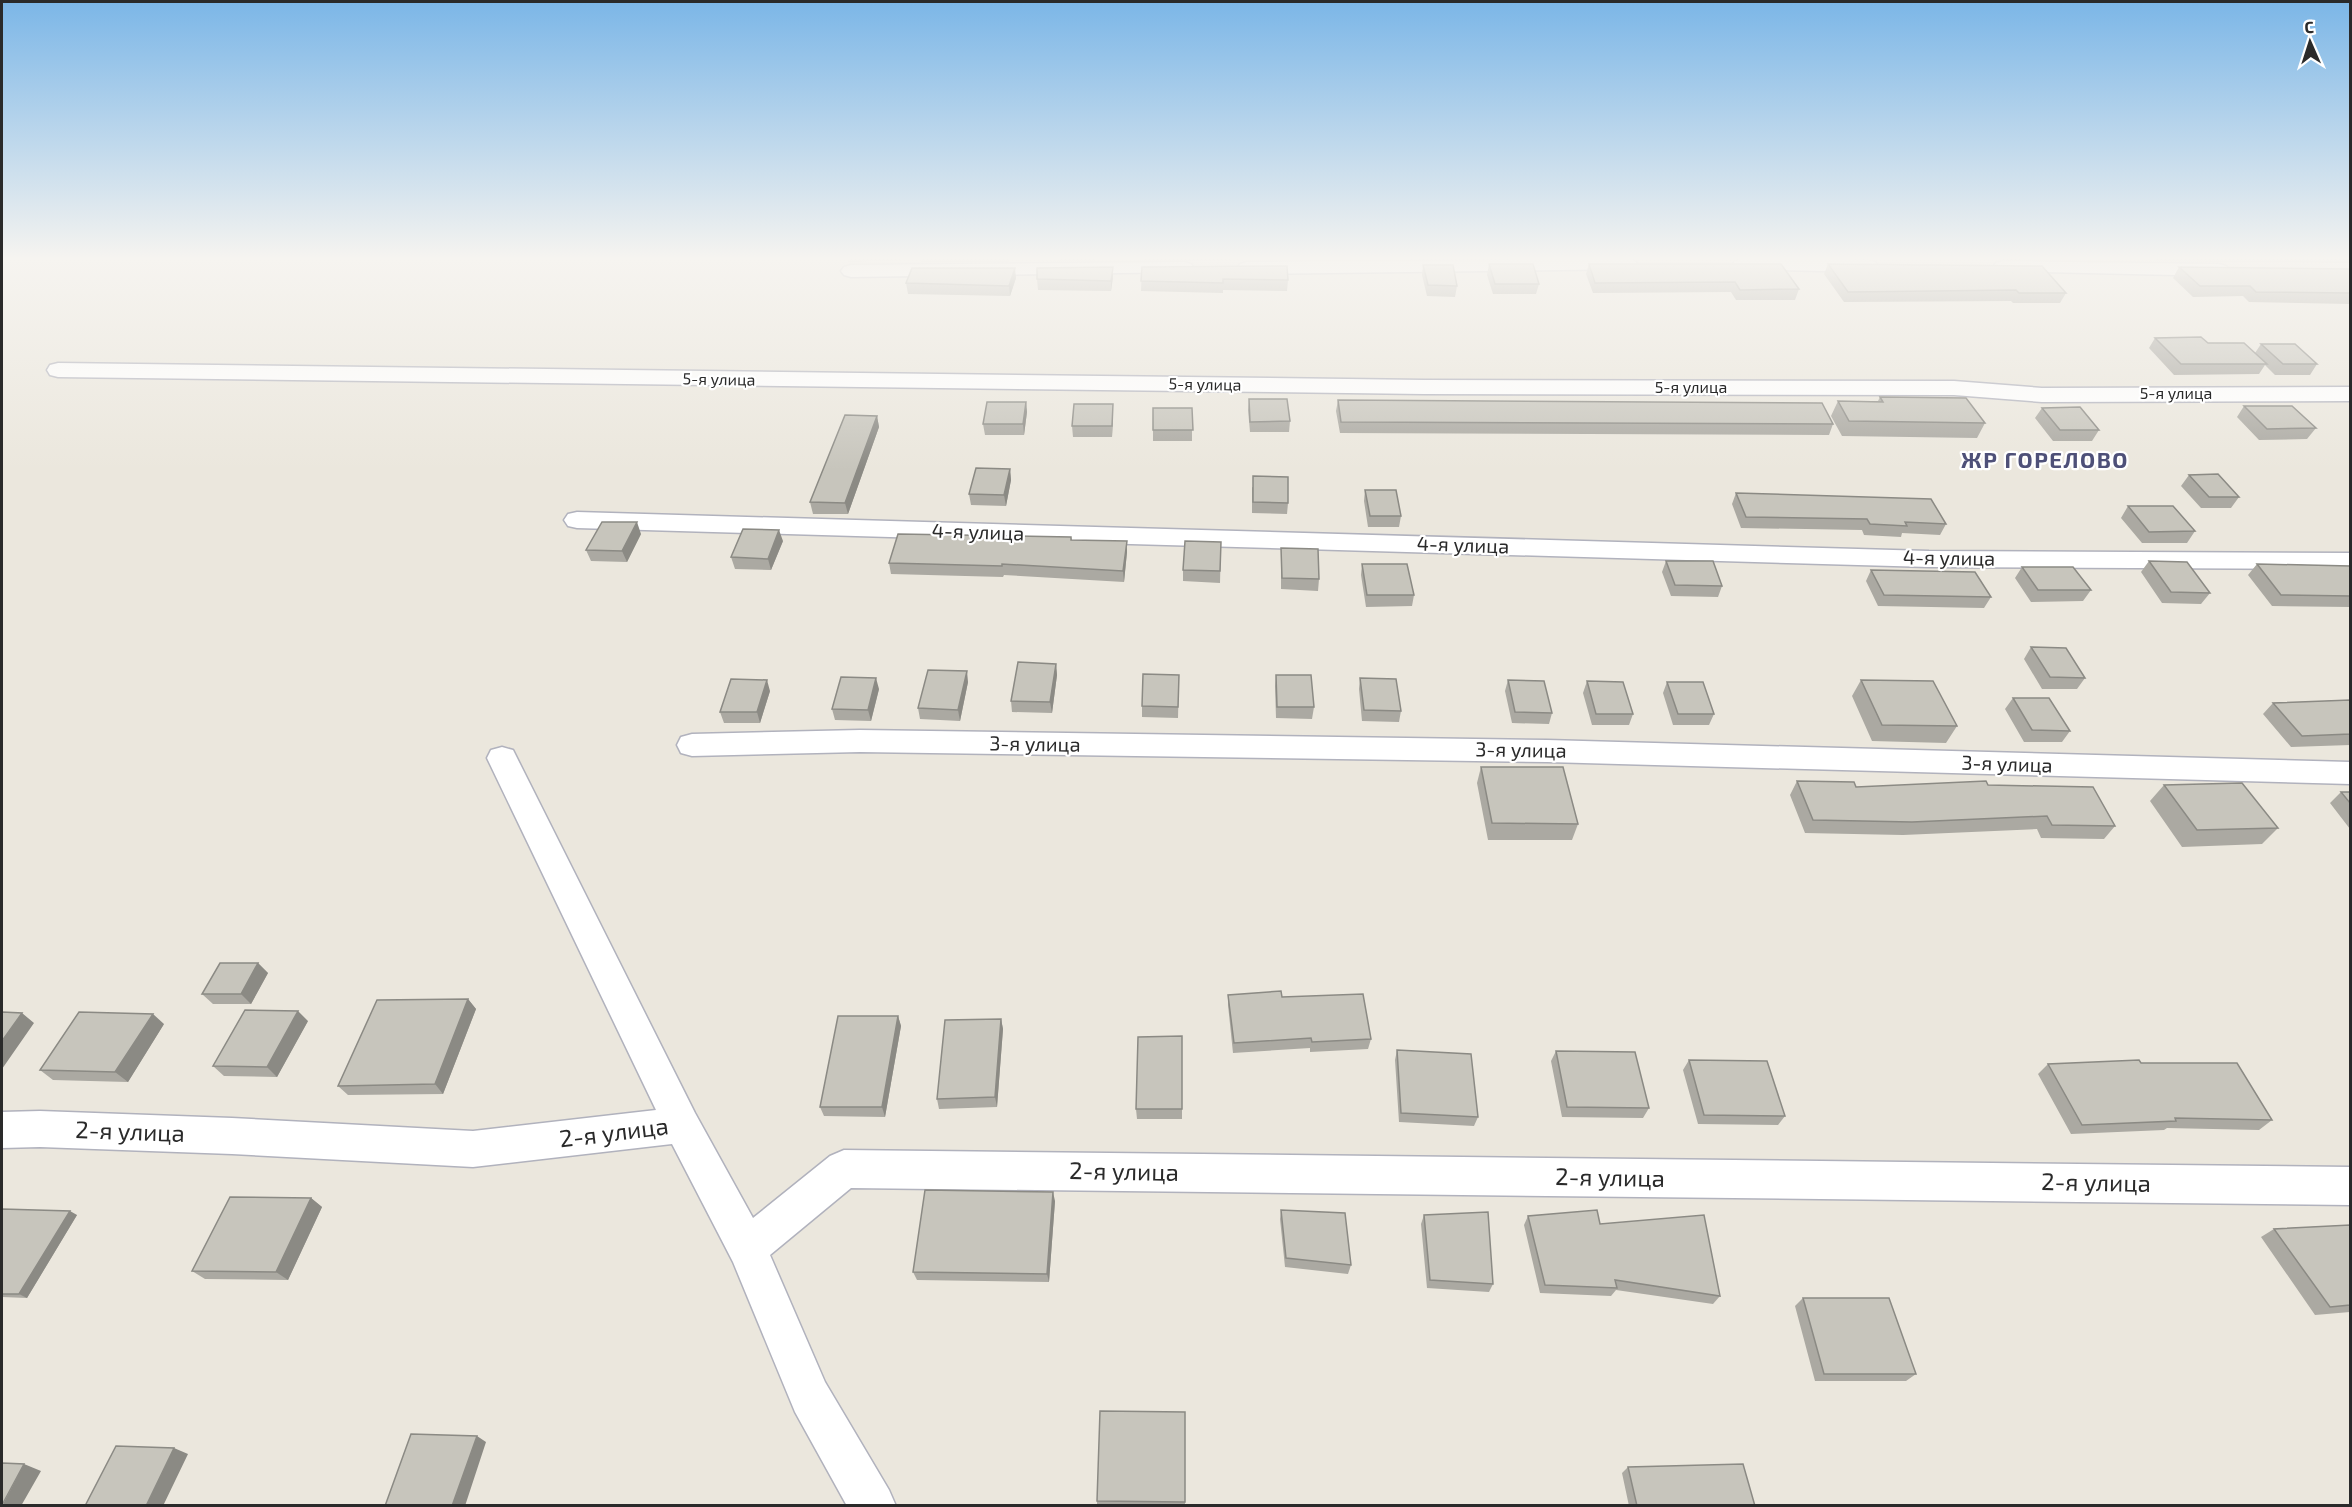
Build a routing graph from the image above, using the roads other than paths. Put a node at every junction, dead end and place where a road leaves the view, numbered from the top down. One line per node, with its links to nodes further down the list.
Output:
1 (58, 370): 2 (street, 5-я улица)
2 (2350, 394)
3 (577, 520): 4 (street, 4-я улица)
4 (2350, 561)
5 (692, 746): 7 (street, 3-я улица)
6 (502, 758): 8 (street)
7 (2350, 773)
8 (682, 1125): 9 (street, 2-я улица); 11 (street, 2-я улица)
9 (2, 1130)
10 (2350, 1186): 11 (street, 2-я улица)
11 (747, 1248): 12 (street)
12 (873, 1506)

